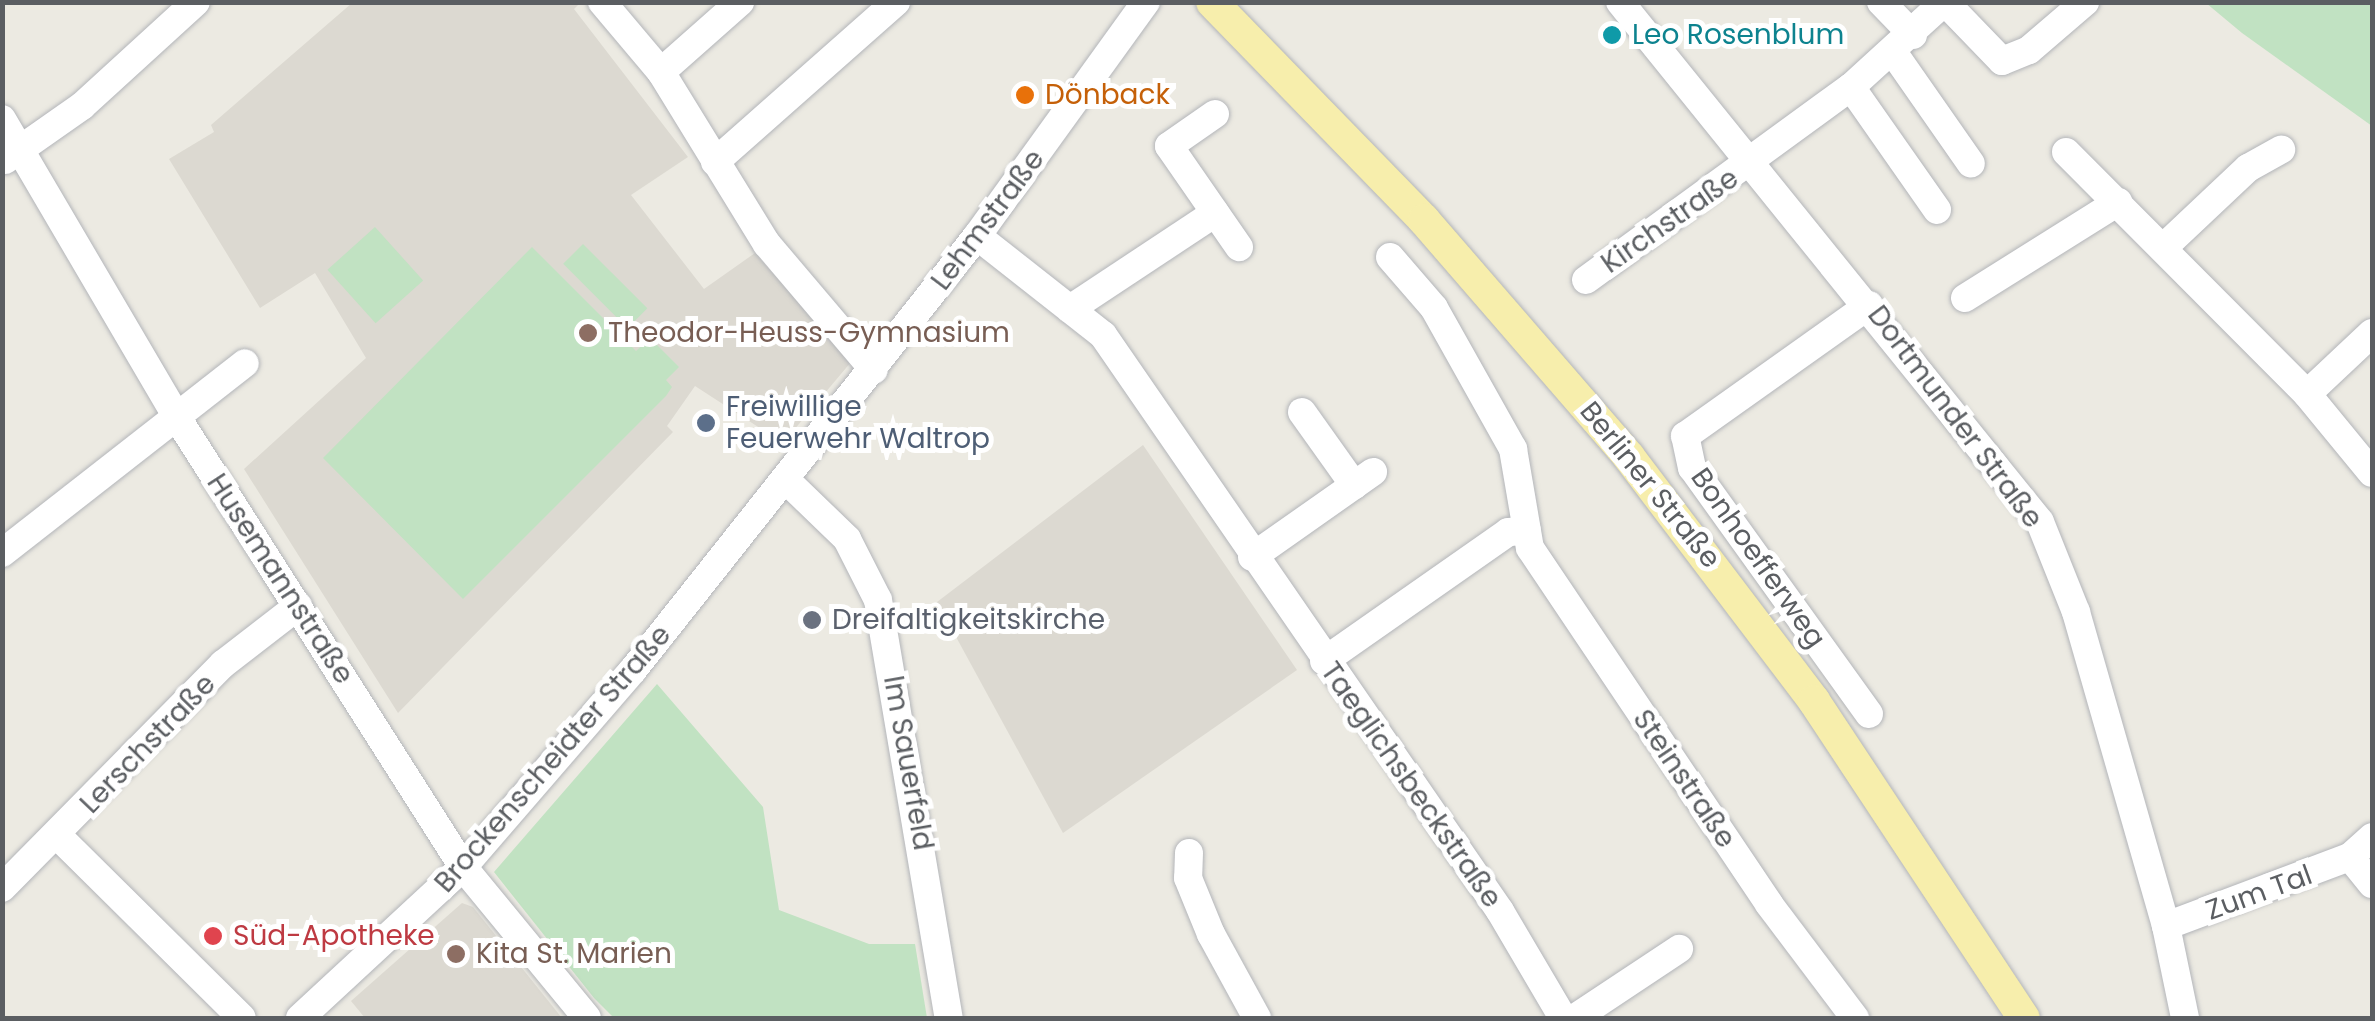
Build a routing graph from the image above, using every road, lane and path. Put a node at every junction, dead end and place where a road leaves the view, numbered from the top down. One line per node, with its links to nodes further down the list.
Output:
1 (196, 2): 18 (street)
2 (602, 2): 12 (street)
3 (740, 2): 12 (street)
4 (896, 2): 19 (street)
5 (1146, 2): 25 (street, Lehmstraße)
6 (1212, 2): 64 (main road, Berliner Straße)
7 (1620, 2): 20 (street, Dortmunder Straße)
8 (1881, 2): 11 (street)
9 (1945, 2): 10 (street); 11 (street, Kirchstraße)
10 (2085, 2)
11 (1903, 43): 13 (street, Kirchstraße); 21 (street)
12 (661, 72): 19 (street)
13 (1851, 87): 20 (street, Kirchstraße); 23 (street)
14 (1215, 114): 24 (street)
15 (2, 119): 18 (street, Husemannstraße)
16 (2281, 150): 27 (street)
17 (2066, 152): 22 (street)
18 (10, 156): 38 (street, Husemannstraße)
19 (715, 162): 35 (street)
20 (1753, 162): 29 (street, Kirchstraße); 31 (street, Dortmunder Straße)
21 (1971, 164)
22 (2118, 202): 27 (street); 30 (street)
23 (1937, 210)
24 (1215, 213): 26 (street); 32 (street)
25 (978, 236): 32 (street, Taeglichsbeckstraße); 35 (street, Lehmstraße)
26 (1238, 247)
27 (2163, 248): 36 (street)
28 (1390, 256): 41 (street, Steinstraße)
29 (1586, 280)
30 (1965, 298)
31 (1870, 305): 46 (street, Bonhoefferweg); 54 (street, Dortmunder Straße)
32 (1070, 309): 43 (street, Taeglichsbeckstraße)
33 (2372, 333): 36 (street)
34 (246, 363): 38 (street)
35 (874, 370): 40 (street, Lehmstraße)
36 (2307, 394): 39 (street)
37 (1302, 412): 43 (street)
38 (178, 418): 42 (street); 44 (street, Husemannstraße)
39 (2372, 473)
40 (786, 480): 51 (street, Brockenscheidter Straße); 59 (street, Im Sauerfeld)
41 (1527, 531): 45 (street); 63 (street, Steinstraße)
42 (2, 552)
43 (1252, 556): 45 (street, Taeglichsbeckstraße)
44 (298, 606): 47 (street, Lerschstraße); 51 (street, Husemannstraße)
45 (1324, 662): 61 (street, Taeglichsbeckstraße)
46 (1869, 714)
47 (59, 837): 53 (street, Lerschstraße); 56 (street)
48 (2372, 837): 50 (street, Zum Tal)
49 (1188, 854): 60 (street)
50 (2350, 858): 52 (street); 54 (street, Zum Tal)
51 (463, 867): 57 (street, Brockenscheidter Straße); 58 (street, Husemannstraße)
52 (2372, 884)
53 (2, 888)
54 (2166, 926): 65 (street, Dortmunder Straße)
55 (1679, 949): 62 (street)
56 (242, 1018)
57 (300, 1018)
58 (587, 1018)
59 (948, 1018)
60 (1256, 1018)
61 (1563, 1018)
62 (1575, 1018)
63 (1855, 1018)
64 (2024, 1018)
65 (2185, 1018)

